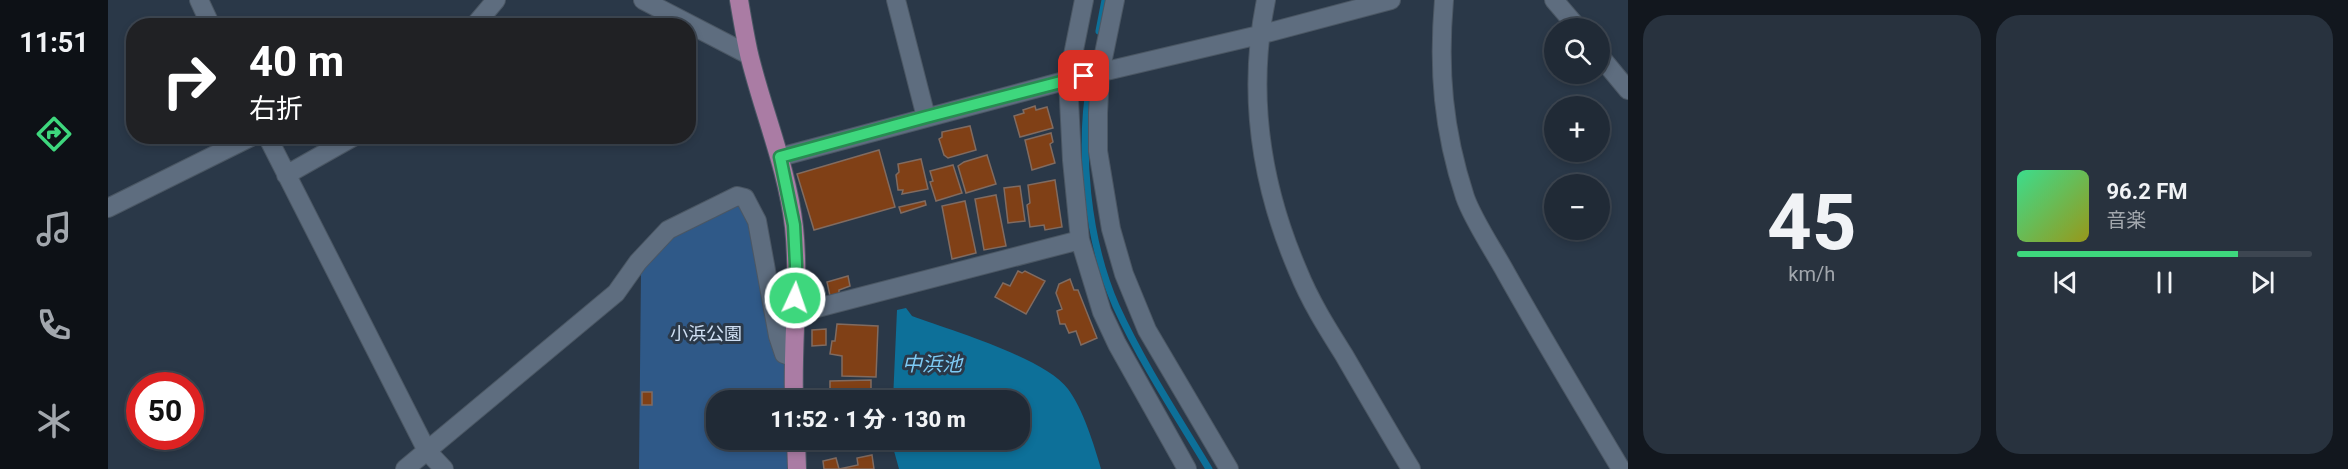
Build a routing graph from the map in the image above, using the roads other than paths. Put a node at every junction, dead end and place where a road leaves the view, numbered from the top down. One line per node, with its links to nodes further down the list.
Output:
1 (199, 0): 12 (street)
2 (496, 0): 13 (street)
3 (643, 0): 14 (street)
4 (739, 0): 18 (main road)
5 (896, 0): 23 (street)
6 (1084, 0): 21 (street)
7 (1115, 0): 20 (street)
8 (1266, 0): 17 (street)
9 (1391, 0): 17 (street)
10 (1444, 0): 42 (street)
11 (1554, 0): 15 (street)
12 (207, 18)
13 (481, 18)
14 (678, 18)
15 (1569, 18)
16 (696, 28): 18 (street)
17 (1259, 35): 20 (street); 41 (street)
18 (749, 55): 27 (main road)
19 (1610, 68): 22 (street)
20 (1100, 73): 21 (street); 40 (street)
21 (1068, 80): 23 (street); 30 (street)
22 (1628, 90)
23 (926, 117): 27 (street)
24 (237, 144): 29 (street)
25 (271, 144): 28 (street)
26 (341, 144): 28 (street)
27 (780, 157): 31 (main road)
28 (286, 175): 35 (street)
29 (108, 208)
30 (1080, 240): 31 (street); 39 (street)
31 (794, 314): 32 (main road)
32 (792, 357): 33 (main road); 35 (street)
33 (794, 390)
34 (796, 450): 38 (main road)
35 (427, 451): 36 (street); 37 (street)
36 (405, 469)
37 (444, 469)
38 (797, 469)
39 (1187, 469)
40 (1229, 469)
41 (1411, 469)
42 (1621, 469)

